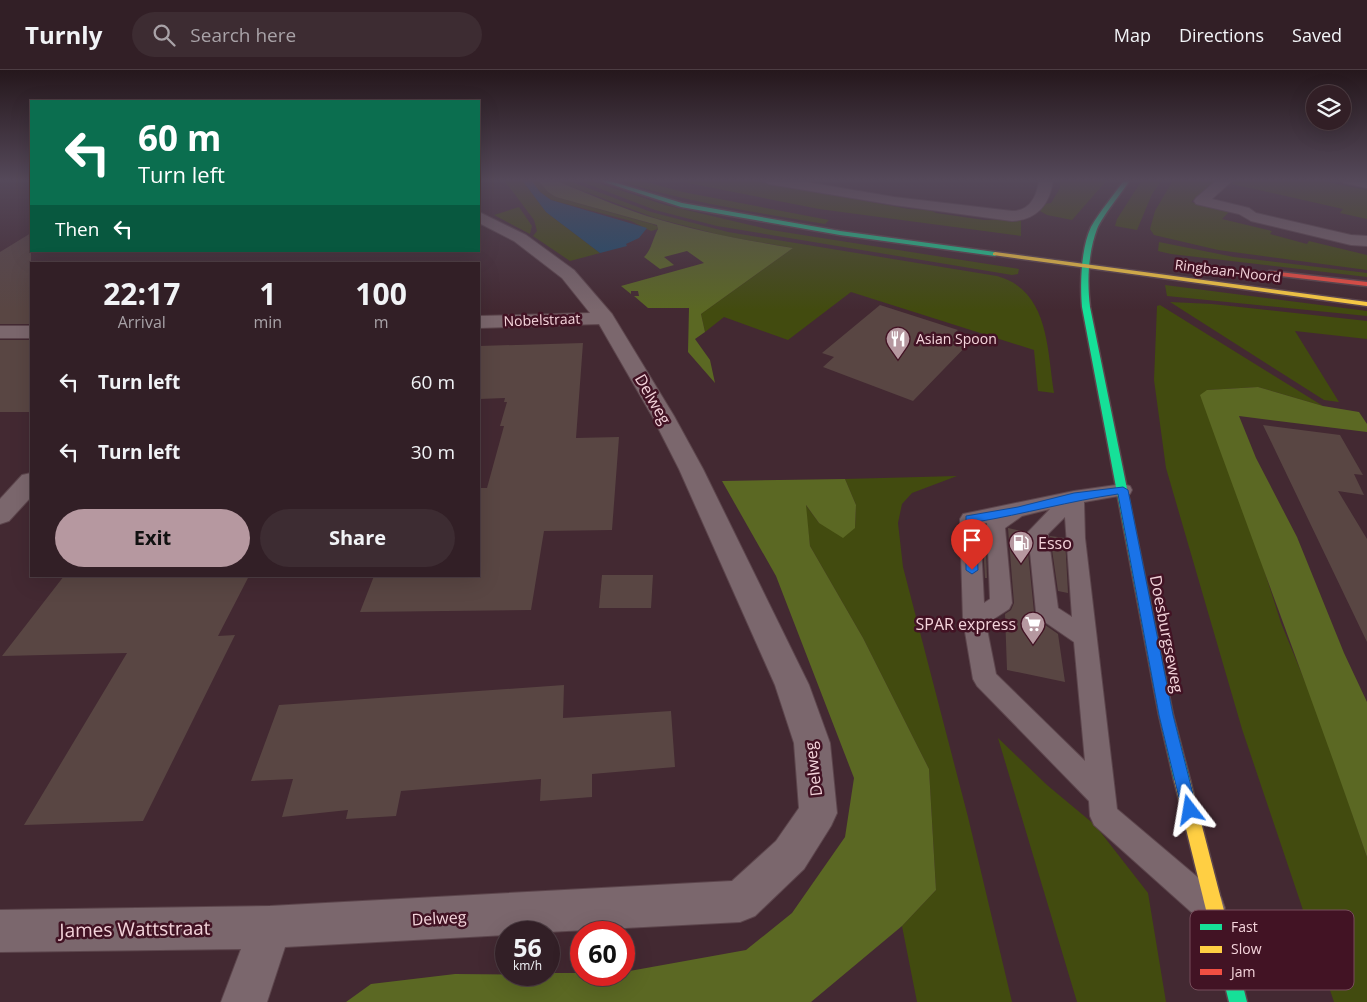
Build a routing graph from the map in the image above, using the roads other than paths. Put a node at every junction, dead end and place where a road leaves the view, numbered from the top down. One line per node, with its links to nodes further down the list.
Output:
1 (492, 223): 10 (street, Delweg)
2 (777, 223): 6 (main road, Ringbaan-Noord)
3 (1097, 223): 6 (main road, Doesburgseweg)
4 (1283, 223): 5 (street)
5 (1367, 242)
6 (1085, 268): 9 (main road, Ringbaan-Noord); 15 (main road, Doesburgseweg)
7 (1260, 272): 8 (main road, Ringbaan-Noord)
8 (1367, 284)
9 (1367, 304)
10 (605, 318): 11 (street, Nobelstraat); 22 (street, Delweg)
11 (480, 322)
12 (0, 332): 13 (street)
13 (30, 332)
14 (30, 482): 17 (street)
15 (1123, 490): 16 (lane); 21 (main road, Doesburgseweg)
16 (1074, 496): 18 (lane); 18 (lane); 19 (lane)
17 (0, 515)
18 (1087, 639): 19 (lane)
19 (1101, 795): 20 (lane)
20 (1213, 910)
21 (1215, 910)
22 (270, 927): 23 (street, James Wattstraat); 24 (street)
23 (0, 930)
24 (244, 1002)

